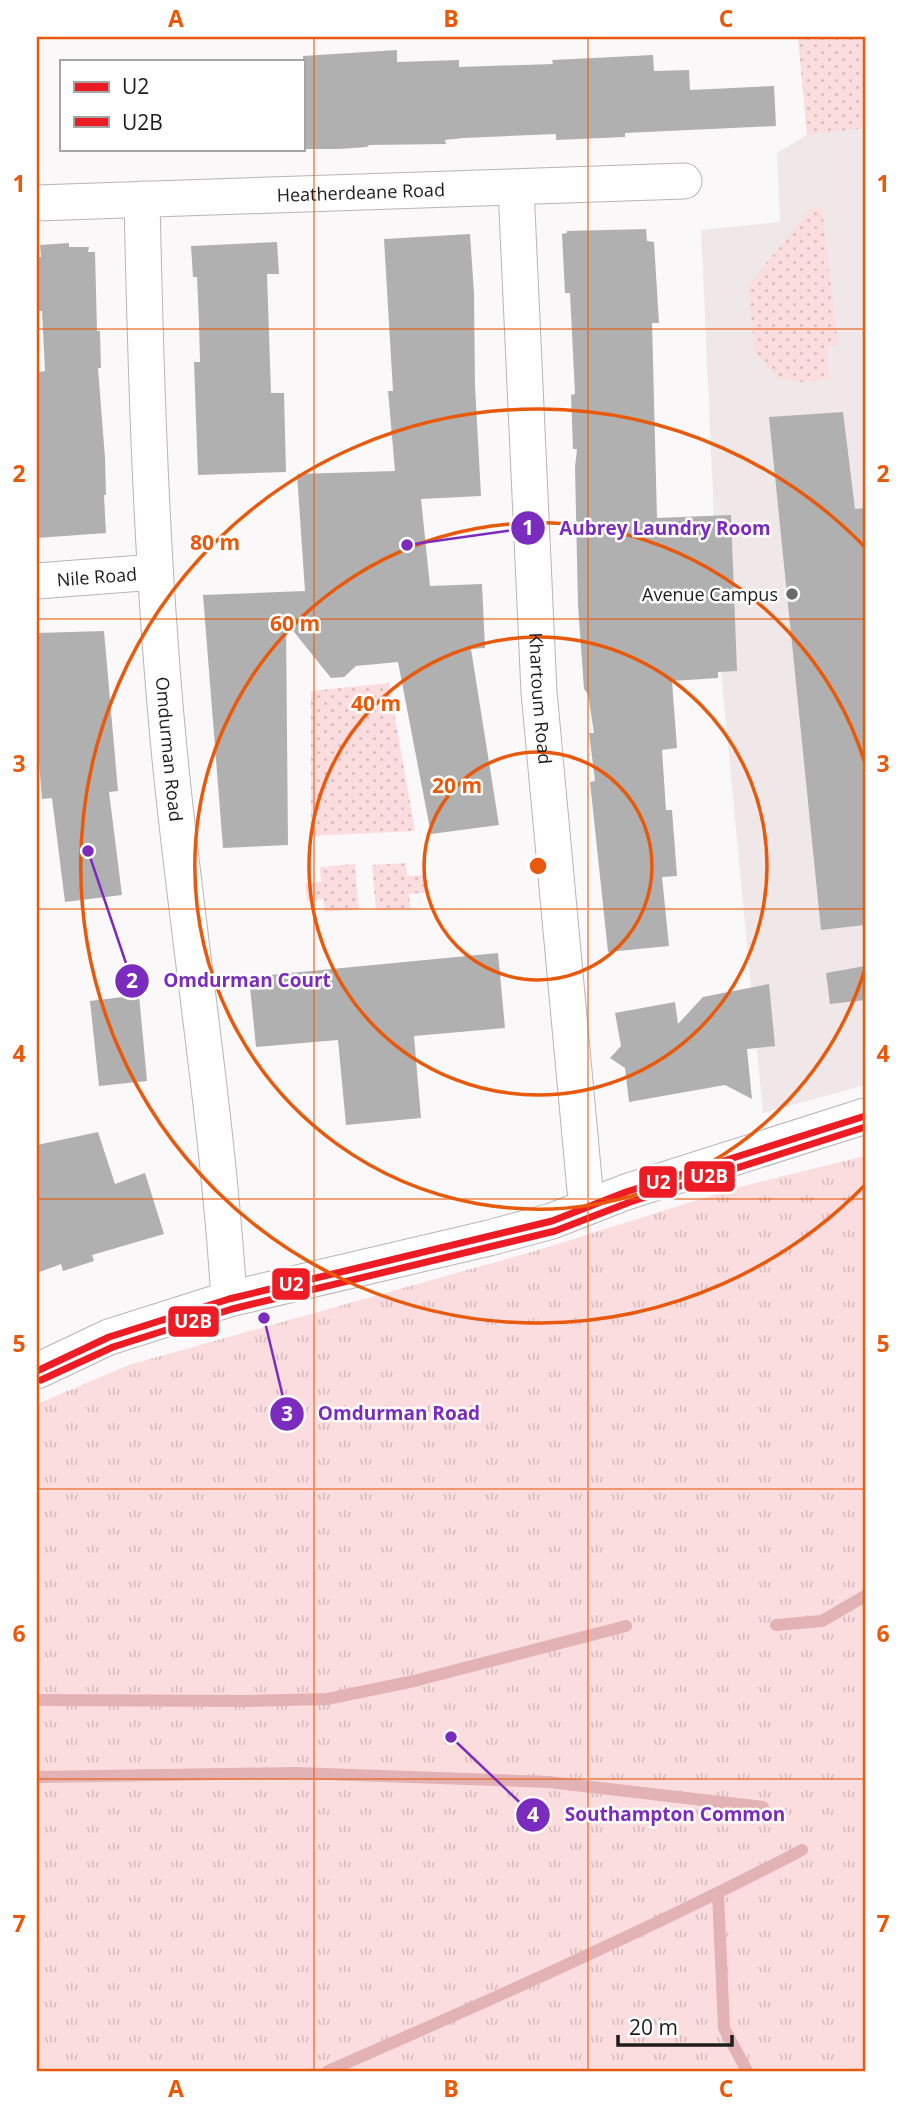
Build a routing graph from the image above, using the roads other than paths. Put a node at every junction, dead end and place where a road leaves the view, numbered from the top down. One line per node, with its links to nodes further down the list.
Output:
1 (684, 181): 2 (street, Heatherdeane Road)
2 (516, 188): 3 (street, Heatherdeane Road); 8 (street, Khartoum Road)
3 (142, 199): 4 (street, Heatherdeane Road); 5 (street, Omdurman Road)
4 (37, 203)
5 (155, 572): 6 (street, Nile Road); 9 (street, Omdurman Road)
6 (37, 581)
7 (865, 1116): 8 (street)
8 (590, 1206): 9 (street)
9 (229, 1299): 10 (street)
10 (37, 1371)

